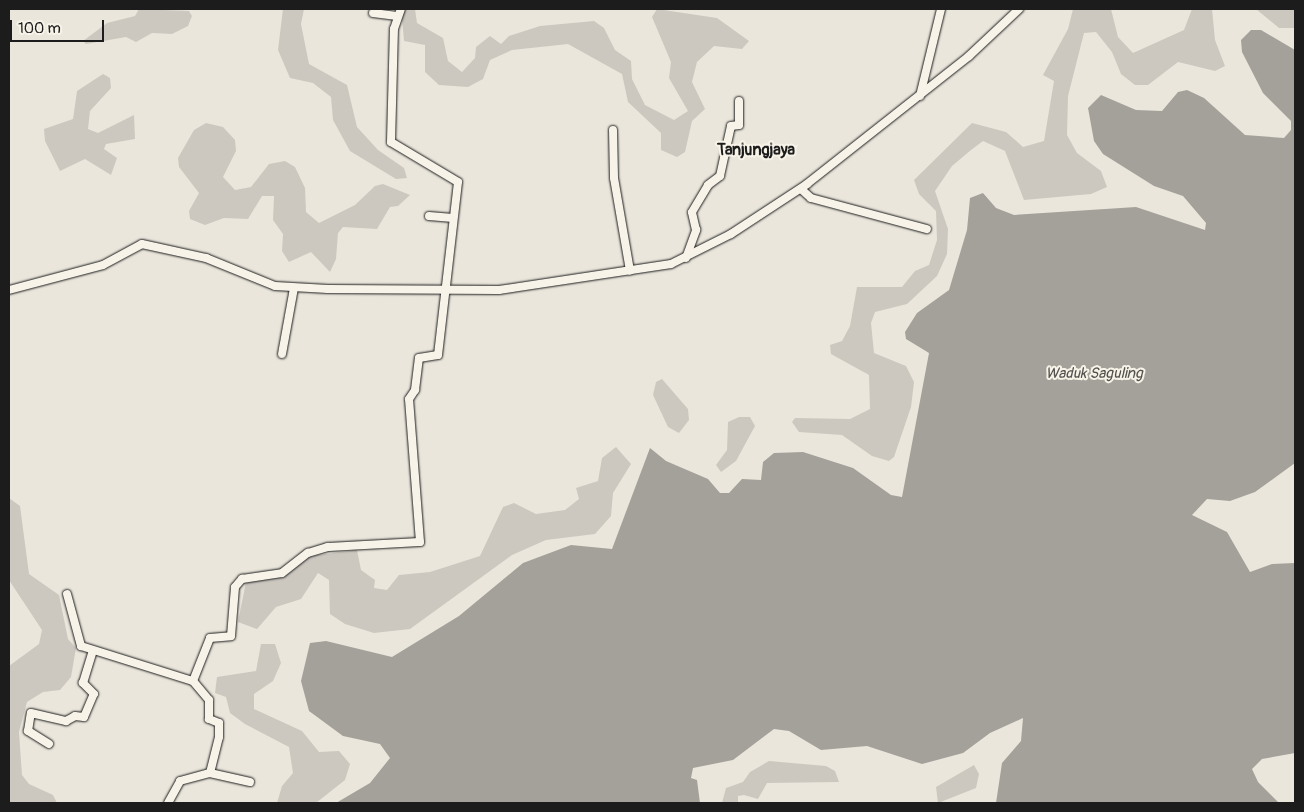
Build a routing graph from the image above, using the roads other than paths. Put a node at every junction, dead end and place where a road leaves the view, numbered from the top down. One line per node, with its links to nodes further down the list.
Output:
1 (941, 9): 5 (street)
2 (1019, 9): 5 (street)
3 (399, 12): 4 (street); 10 (street)
4 (373, 13)
5 (920, 96): 8 (street)
6 (739, 101): 12 (street)
7 (613, 130): 13 (street)
8 (801, 189): 11 (street); 12 (street)
9 (429, 216): 10 (street)
10 (453, 218): 16 (street)
11 (927, 229)
12 (686, 258): 13 (street)
13 (630, 271): 16 (street)
14 (294, 288): 15 (street); 16 (street); 17 (street)
15 (9, 290)
16 (447, 291): 20 (street)
17 (282, 354)
18 (67, 594): 19 (street)
19 (93, 651): 20 (street); 21 (street)
20 (193, 681): 22 (street)
21 (49, 744)
22 (210, 773): 23 (street); 24 (street)
23 (250, 782)
24 (168, 803)

